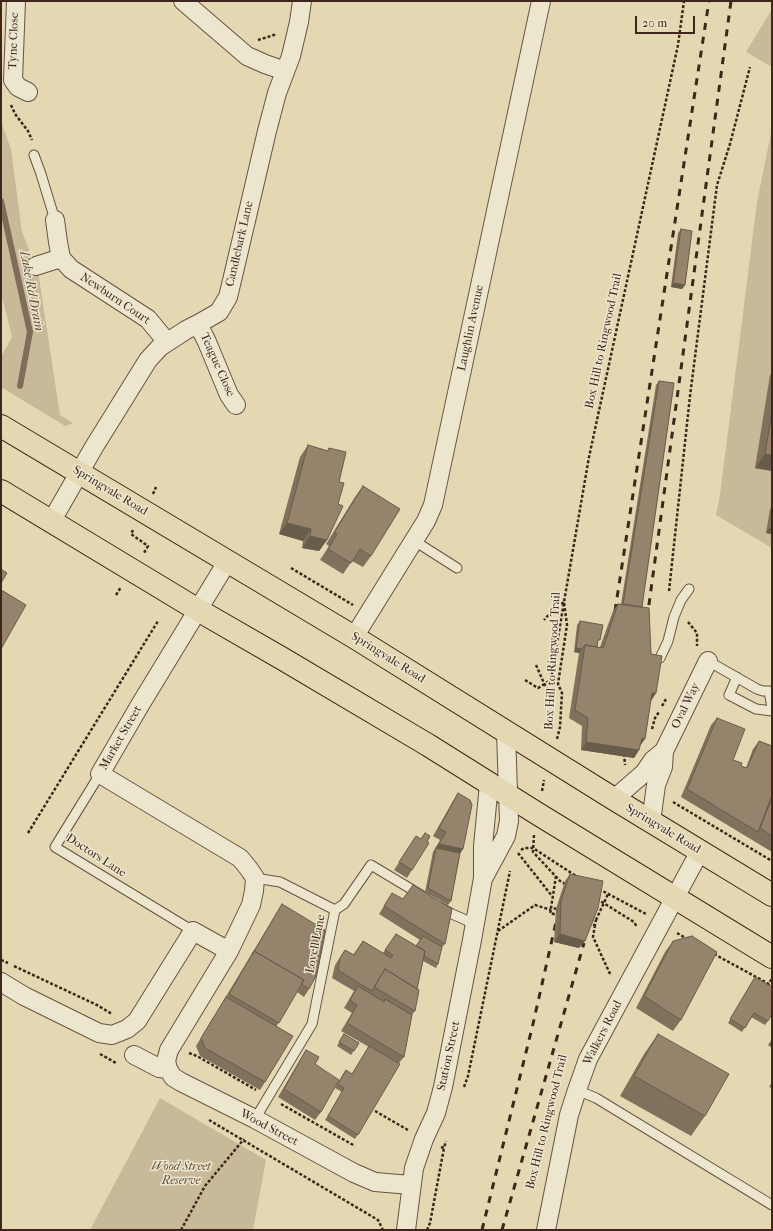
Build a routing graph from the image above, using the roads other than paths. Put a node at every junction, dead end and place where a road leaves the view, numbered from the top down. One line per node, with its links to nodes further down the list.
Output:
1 (16, 1): 6 (street, Tyne Close)
2 (183, 1): 5 (street)
3 (302, 1): 5 (street, Candlebark Lane)
4 (541, 1): 18 (street, Laughlin Avenue)
5 (285, 71): 11 (street, Candlebark Lane)
6 (28, 92)
7 (34, 154): 8 (lane)
8 (55, 220): 9 (street)
9 (61, 258): 10 (street); 12 (street, Newburn Court)
10 (36, 266)
11 (198, 324): 12 (street, Candlebark Lane); 13 (street, Teague Close)
12 (167, 342): 15 (street, Candlebark Lane)
13 (236, 405)
14 (2, 429): 15 (highway, Springvale Road)
15 (80, 473): 17 (street, Candlebark Lane); 19 (highway, Springvale Road)
16 (1, 491): 17 (highway)
17 (52, 522): 22 (highway)
18 (413, 540): 20 (lane); 23 (street, Laughlin Avenue)
19 (227, 562): 22 (street, Market Street); 23 (highway, Springvale Road)
20 (457, 568)
21 (689, 589): 25 (lane)
22 (198, 610): 32 (street, Market Street); 33 (highway)
23 (354, 637): 30 (highway, Springvale Road)
24 (702, 656): 26 (lane); 31 (street, Oval Way)
25 (660, 658)
26 (737, 678): 27 (lane); 29 (lane)
27 (771, 690): 28 (lane)
28 (772, 708)
29 (772, 711)
30 (506, 732): 34 (street, Station Street); 35 (highway, Springvale Road)
31 (664, 751): 35 (street, Oval Way); 36 (street, Oval Way)
32 (100, 774): 38 (street, Market Street); 44 (lane, Doctors Lane)
33 (489, 784): 34 (highway); 39 (street, Station Street)
34 (509, 796): 39 (street, Station Street); 41 (highway)
35 (614, 799): 36 (highway, Springvale Road)
36 (651, 822): 37 (highway, Springvale Road)
37 (700, 851): 40 (highway, Springvale Road); 41 (street, Walkers Road)
38 (255, 878): 42 (lane); 45 (street)
39 (483, 878): 43 (street, Station Street)
40 (772, 895)
41 (675, 898): 46 (highway); 50 (street, Walkers Road)
42 (335, 910): 43 (lane, Lovell Lane); 51 (lane, Lovell Lane)
43 (475, 924): 52 (street, Station Street)
44 (192, 931): 45 (street); 47 (street)
45 (229, 951): 49 (street)
46 (772, 957)
47 (1, 982)
48 (134, 1055): 49 (street, Wood Street)
49 (168, 1069): 51 (street, Wood Street)
50 (577, 1090): 53 (lane); 55 (street, Walkers Road)
51 (255, 1120): 52 (street, Wood Street)
52 (411, 1185): 54 (street, Station Street)
53 (772, 1205)
54 (406, 1230)
55 (546, 1230)

